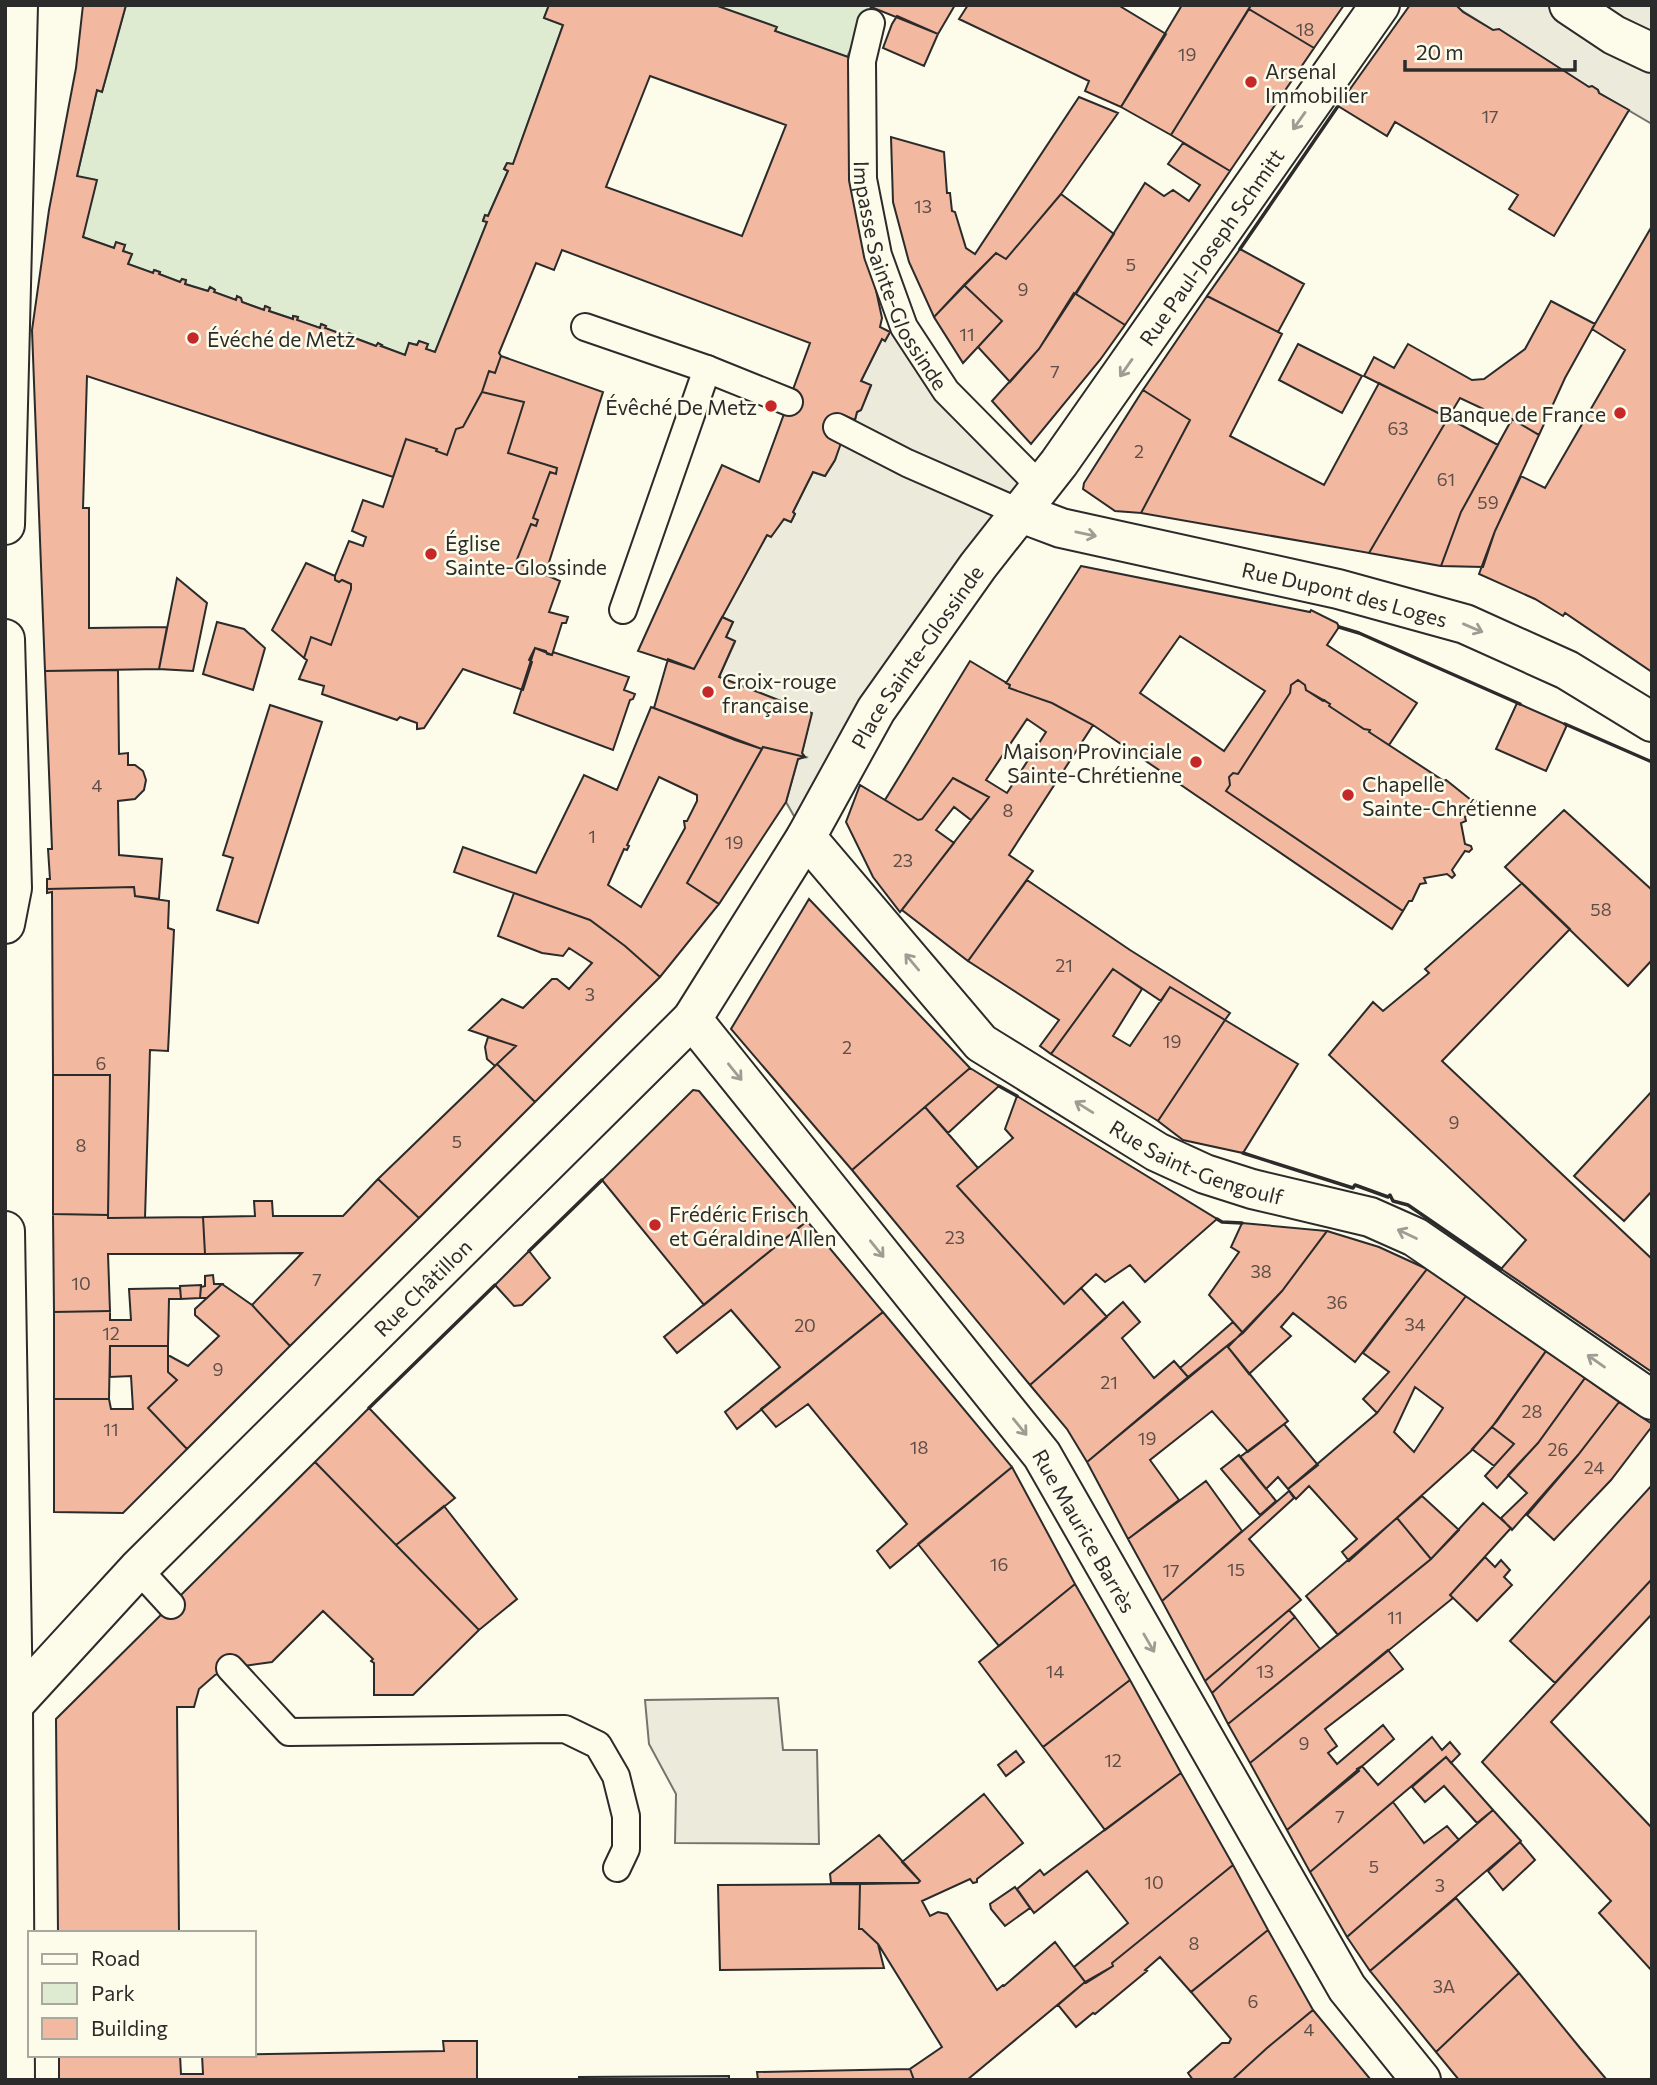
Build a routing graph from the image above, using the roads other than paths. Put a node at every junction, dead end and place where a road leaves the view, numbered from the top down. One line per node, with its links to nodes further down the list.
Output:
1 (18, 5): 11 (street)
2 (1381, 5): 10 (street, Rue Paul-Joseph Schmitt, one-way to 10)
3 (1569, 5): 5 (street)
4 (871, 23): 10 (lane, Impasse Sainte-Glossinde)
5 (1652, 53)
6 (585, 327): 7 (lane)
7 (707, 369): 8 (lane); 12 (lane)
8 (789, 402)
9 (837, 427): 10 (lane)
10 (1031, 500): 14 (street, Rue Dupont des Loges, one-way to 14); 15 (street, Place Sainte-Glossinde)
11 (5, 525)
12 (623, 610)
13 (5, 639): 16 (street)
14 (1652, 722)
15 (806, 837): 17 (street, Rue Châtillon); 19 (street, Rue Saint-Gengoulf, one-way to 15)
16 (5, 924)
17 (692, 1019): 20 (street, Rue Châtillon); 27 (street, Rue Maurice Barrès, one-way to 27)
18 (5, 1231): 23 (street)
19 (1652, 1400)
20 (138, 1569): 21 (lane); 23 (street, Rue Châtillon)
21 (171, 1605)
22 (230, 1668): 24 (lane)
23 (9, 1710): 25 (street)
24 (617, 1868)
25 (10, 1924): 26 (street)
26 (15, 2080)
27 (1421, 2080)

